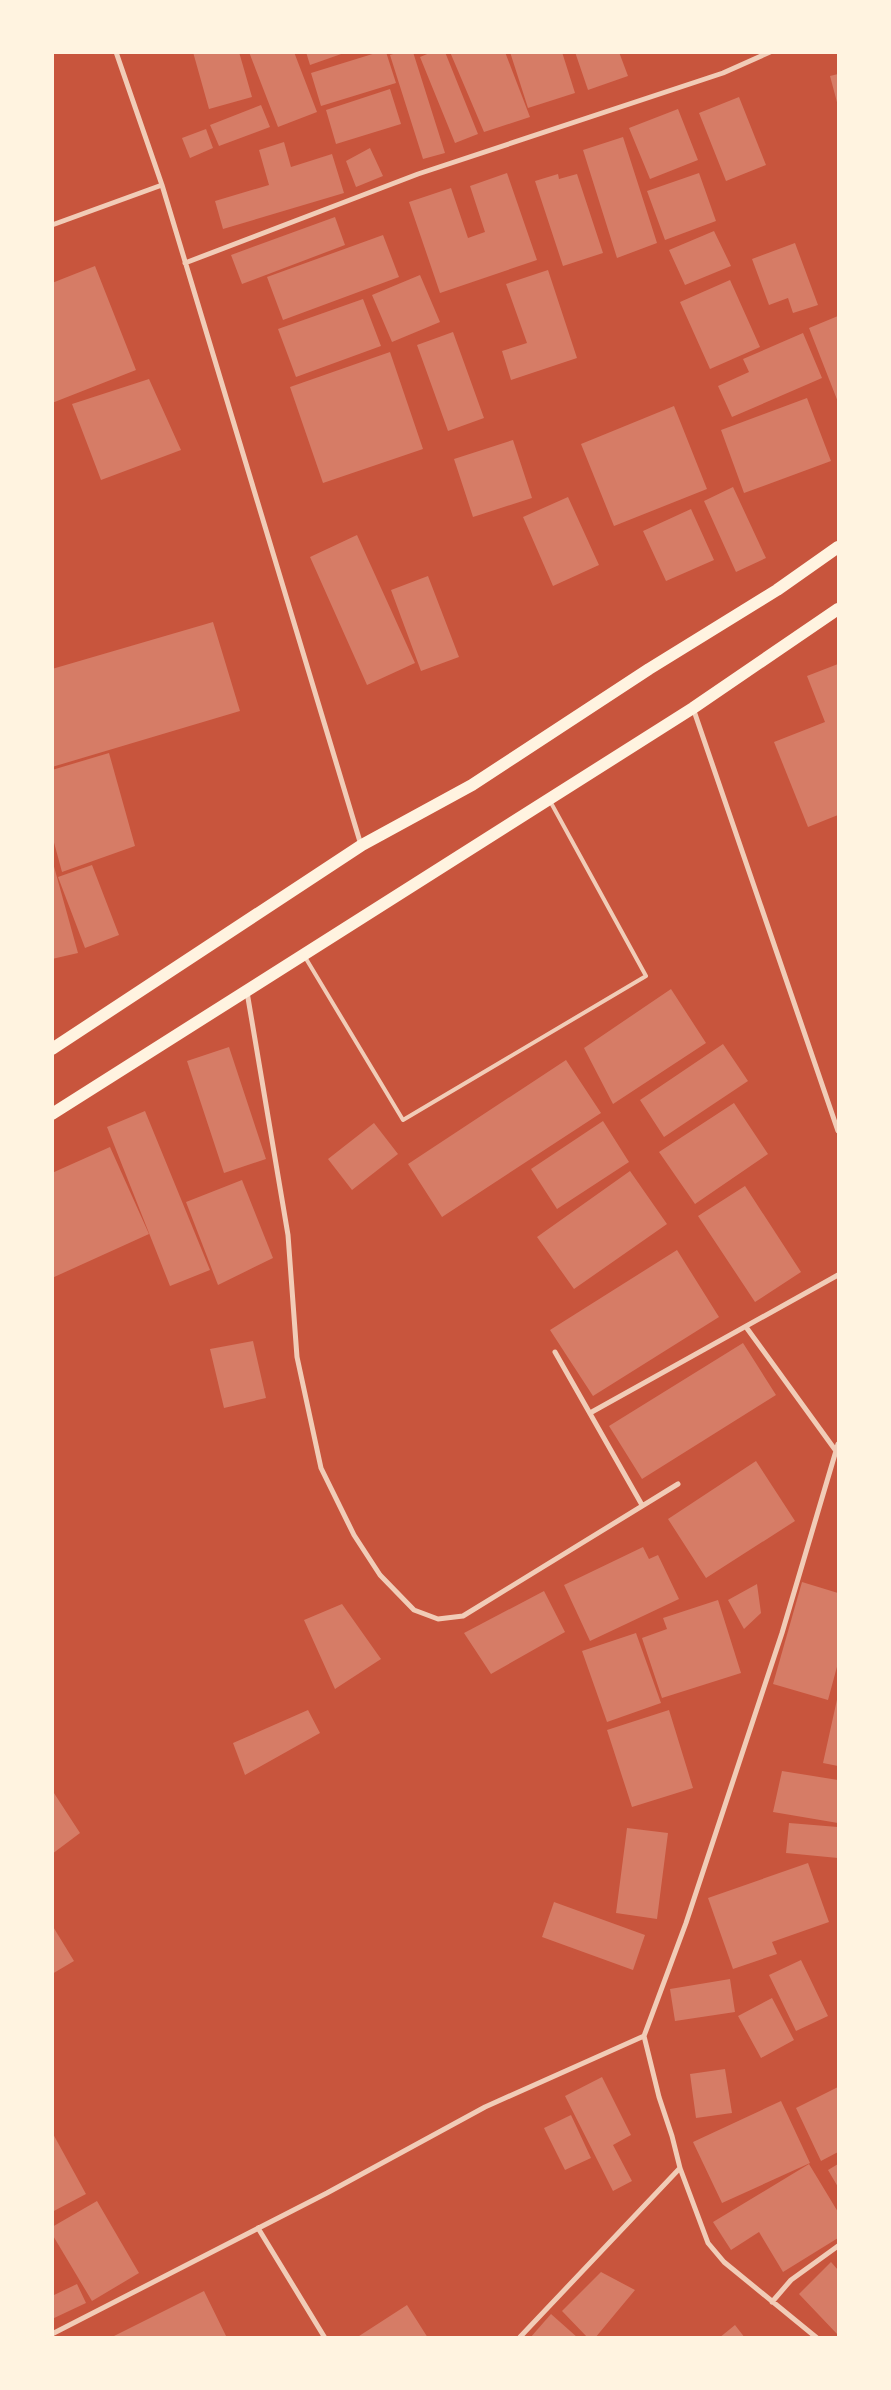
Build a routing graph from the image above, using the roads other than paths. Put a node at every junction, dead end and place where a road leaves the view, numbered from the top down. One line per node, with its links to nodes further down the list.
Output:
1 (116, 52): 3 (street)
2 (770, 52): 5 (street)
3 (162, 185): 4 (street); 5 (street)
4 (52, 225)
5 (185, 262): 10 (street)
6 (838, 547): 10 (main road)
7 (838, 609): 8 (main road)
8 (693, 708): 9 (main road); 15 (street)
9 (549, 799): 11 (main road); 11 (lane)
10 (362, 845): 13 (main road)
11 (304, 955): 12 (main road)
12 (247, 991): 14 (main road); 23 (street)
13 (52, 1049)
14 (52, 1114)
15 (838, 1131)
16 (838, 1275): 17 (street)
17 (746, 1327): 19 (street); 21 (street)
18 (555, 1352): 19 (street)
19 (590, 1413): 23 (street)
20 (838, 1444): 21 (street)
21 (836, 1452): 24 (street)
22 (678, 1484): 23 (street)
23 (642, 1505)
24 (644, 2036): 25 (street); 26 (street)
25 (680, 2168): 28 (street); 30 (street)
26 (258, 2228): 29 (street); 31 (street)
27 (838, 2246): 28 (street)
28 (772, 2302): 32 (street)
29 (52, 2334)
30 (520, 2337)
31 (325, 2338)
32 (817, 2338)

